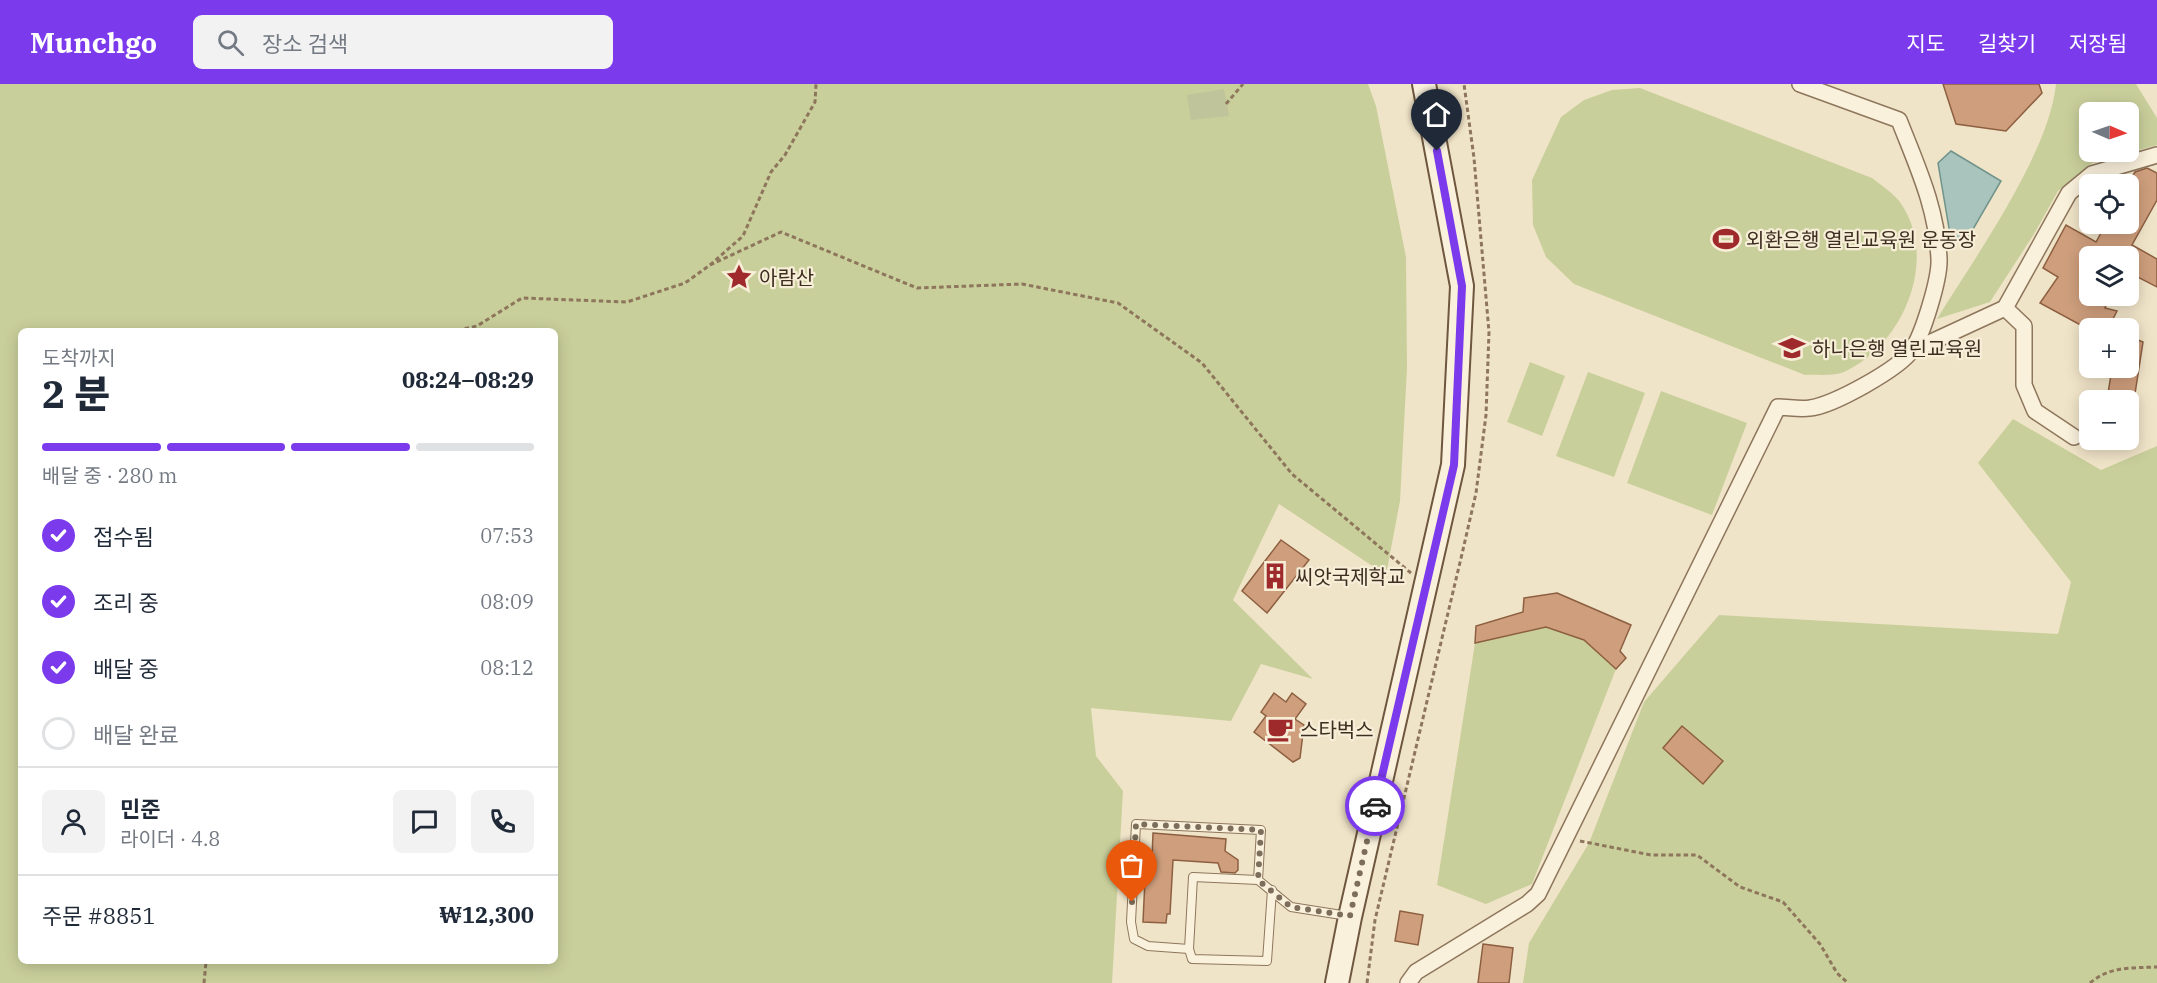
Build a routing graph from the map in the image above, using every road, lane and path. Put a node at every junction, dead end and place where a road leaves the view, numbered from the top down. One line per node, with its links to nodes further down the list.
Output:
1 (816, 84): 7 (path)
2 (1243, 84): 5 (path)
3 (1424, 84): 12 (main road)
4 (1800, 84): 10 (street)
5 (1227, 104)
6 (2157, 155): 8 (street)
7 (710, 265): 9 (path); 12 (path)
8 (2005, 308): 10 (street); 11 (street)
9 (468, 328)
10 (1912, 351): 13 (street)
11 (2074, 437)
12 (1426, 586): 16 (main road)
13 (1566, 838): 22 (street); 23 (path)
14 (1258, 880): 15 (lane); 17 (lane); 17 (lane)
15 (1272, 890): 16 (lane); 17 (lane)
16 (1350, 916): 21 (main road)
17 (1189, 949)
18 (206, 964): 20 (path)
19 (2157, 967): 24 (path)
20 (204, 983)
21 (1337, 983)
22 (1408, 983)
23 (1848, 983)
24 (2090, 983)

